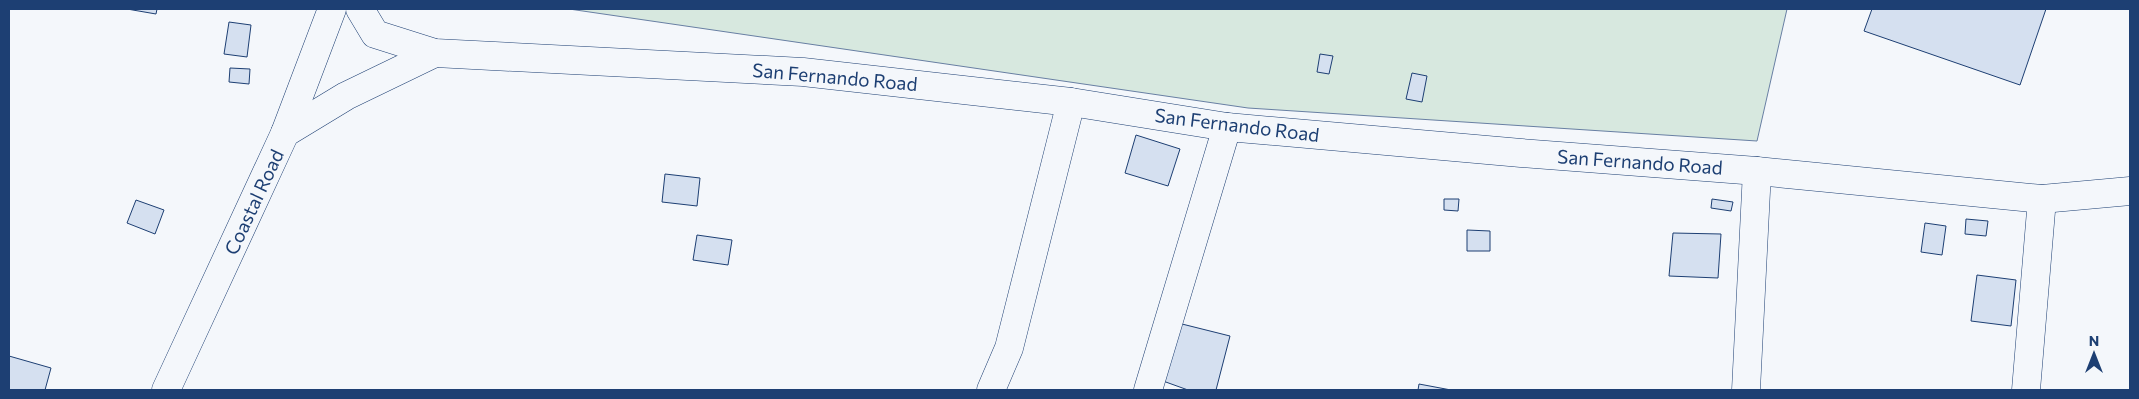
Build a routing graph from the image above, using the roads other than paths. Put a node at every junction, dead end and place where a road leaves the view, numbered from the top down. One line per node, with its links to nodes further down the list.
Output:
1 (332, 9): 6 (street, Coastal Road)
2 (360, 9): 3 (street, San Fernando Road)
3 (434, 53): 4 (street, San Fernando Road); 6 (street)
4 (1071, 102): 5 (street, San Fernando Road); 11 (street)
5 (1227, 128): 7 (street, San Fernando Road); 12 (street)
6 (286, 133): 10 (street, Coastal Road)
7 (1756, 171): 9 (street, San Fernando Road); 13 (street)
8 (2130, 191): 9 (street, San Fernando Road)
9 (2042, 199): 14 (street)
10 (166, 390)
11 (991, 390)
12 (1148, 390)
13 (1746, 390)
14 (2026, 390)

